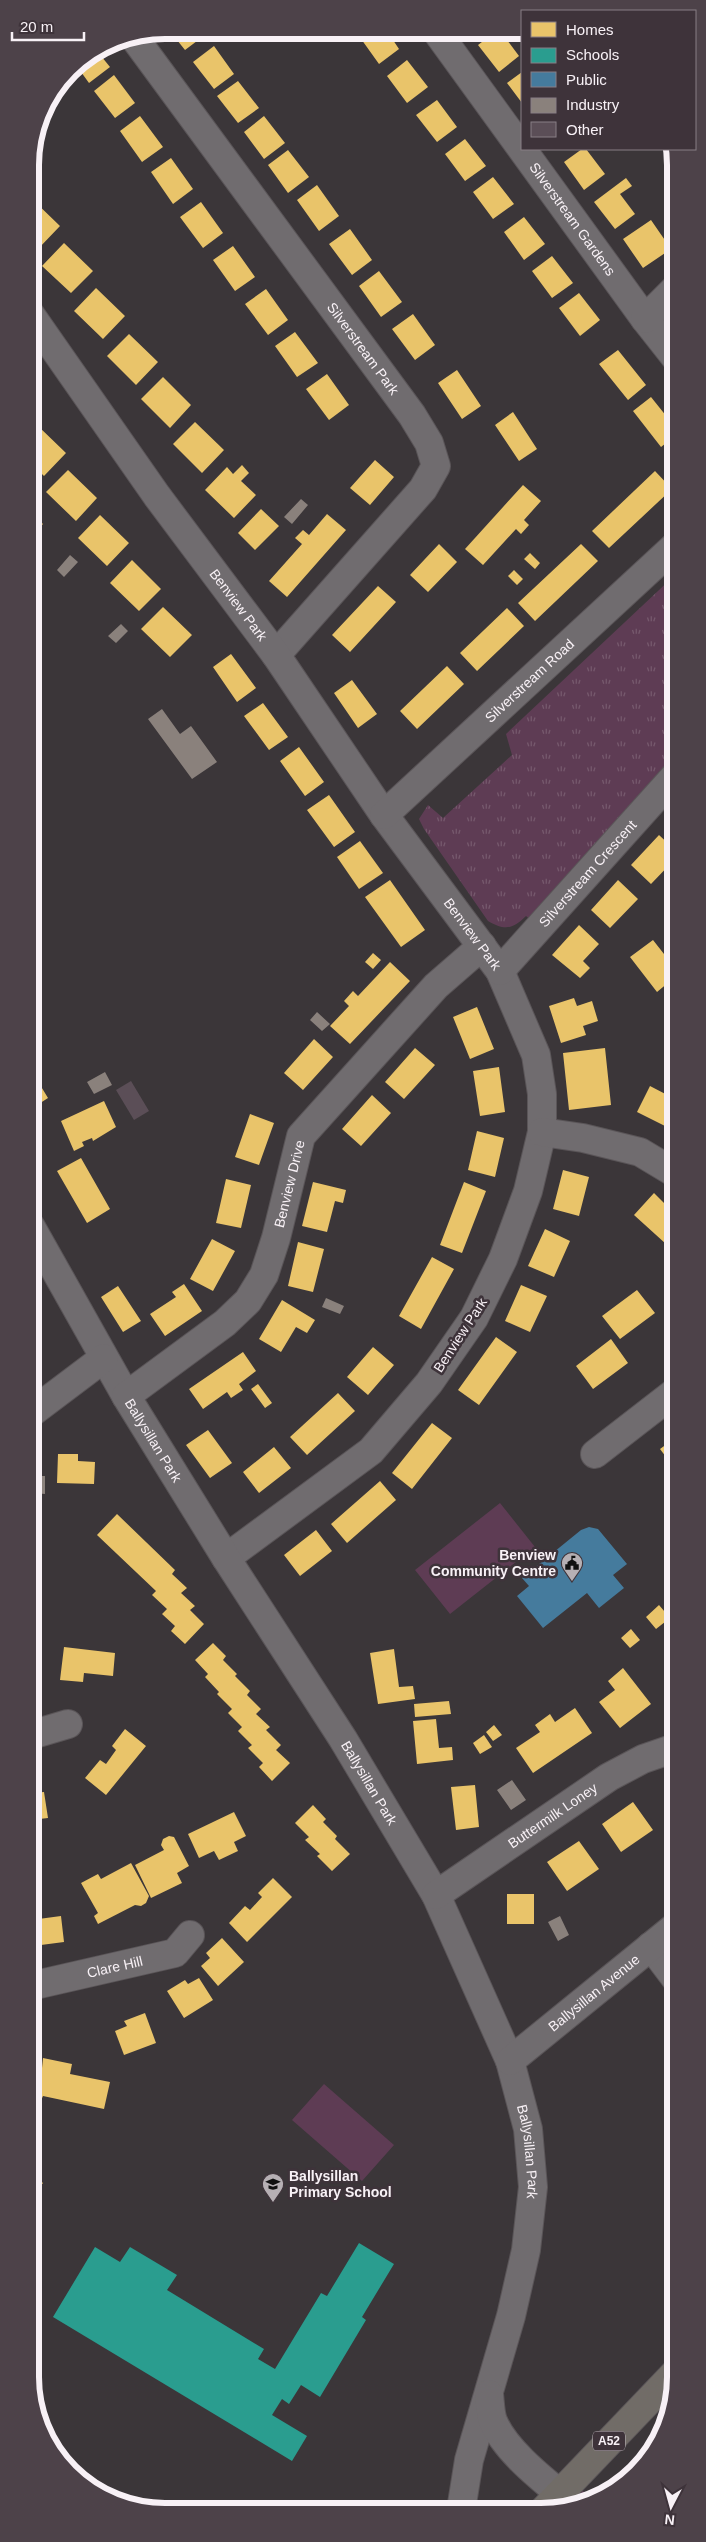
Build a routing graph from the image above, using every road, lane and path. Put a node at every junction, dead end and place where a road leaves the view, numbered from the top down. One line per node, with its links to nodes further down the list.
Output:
1 (442, 39): 3 (street, Silverstream Gardens)
2 (137, 42): 10 (street, Silverstream Park)
3 (521, 148)
4 (522, 150): 6 (street, Silverstream Gardens)
5 (667, 298): 6 (street)
6 (645, 320): 8 (street, Silverstream Gardens)
7 (39, 327): 10 (street, Benview Park)
8 (667, 347)
9 (667, 553): 12 (street, Silverstream Road)
10 (276, 655): 12 (street, Benview Park)
11 (667, 785): 14 (street, Silverstream Crescent)
12 (384, 815): 13 (street, Benview Park)
13 (482, 946): 14 (street, Benview Park); 19 (street, Benview Drive)
14 (500, 972): 15 (street, Benview Park)
15 (542, 1132): 16 (street); 23 (street, Benview Park)
16 (667, 1168)
17 (39, 1241): 18 (street, Ballysillan Park)
18 (104, 1358): 19 (street, Ballysillan Park); 21 (street)
19 (126, 1396): 23 (street, Ballysillan Park)
20 (667, 1398): 22 (street)
21 (39, 1407)
22 (595, 1454)
23 (226, 1558): 27 (street, Ballysillan Park)
24 (68, 1724): 25 (street)
25 (39, 1733)
26 (667, 1751): 27 (street, Buttermilk Loney)
27 (436, 1895): 33 (street, Ballysillan Park)
28 (667, 1933): 30 (street, Ballysillan Avenue)
29 (190, 1935): 32 (street, Clare Hill)
30 (651, 1946): 31 (street); 33 (street, Ballysillan Avenue)
31 (667, 1967)
32 (39, 1984)
33 (510, 2061): 35 (street, Ballysillan Park)
34 (667, 2381): 36 (main road, A52)
35 (489, 2392): 36 (street, Ballysillan Park); 37 (street, Ballysillan Park)
36 (551, 2502)
37 (462, 2503)

